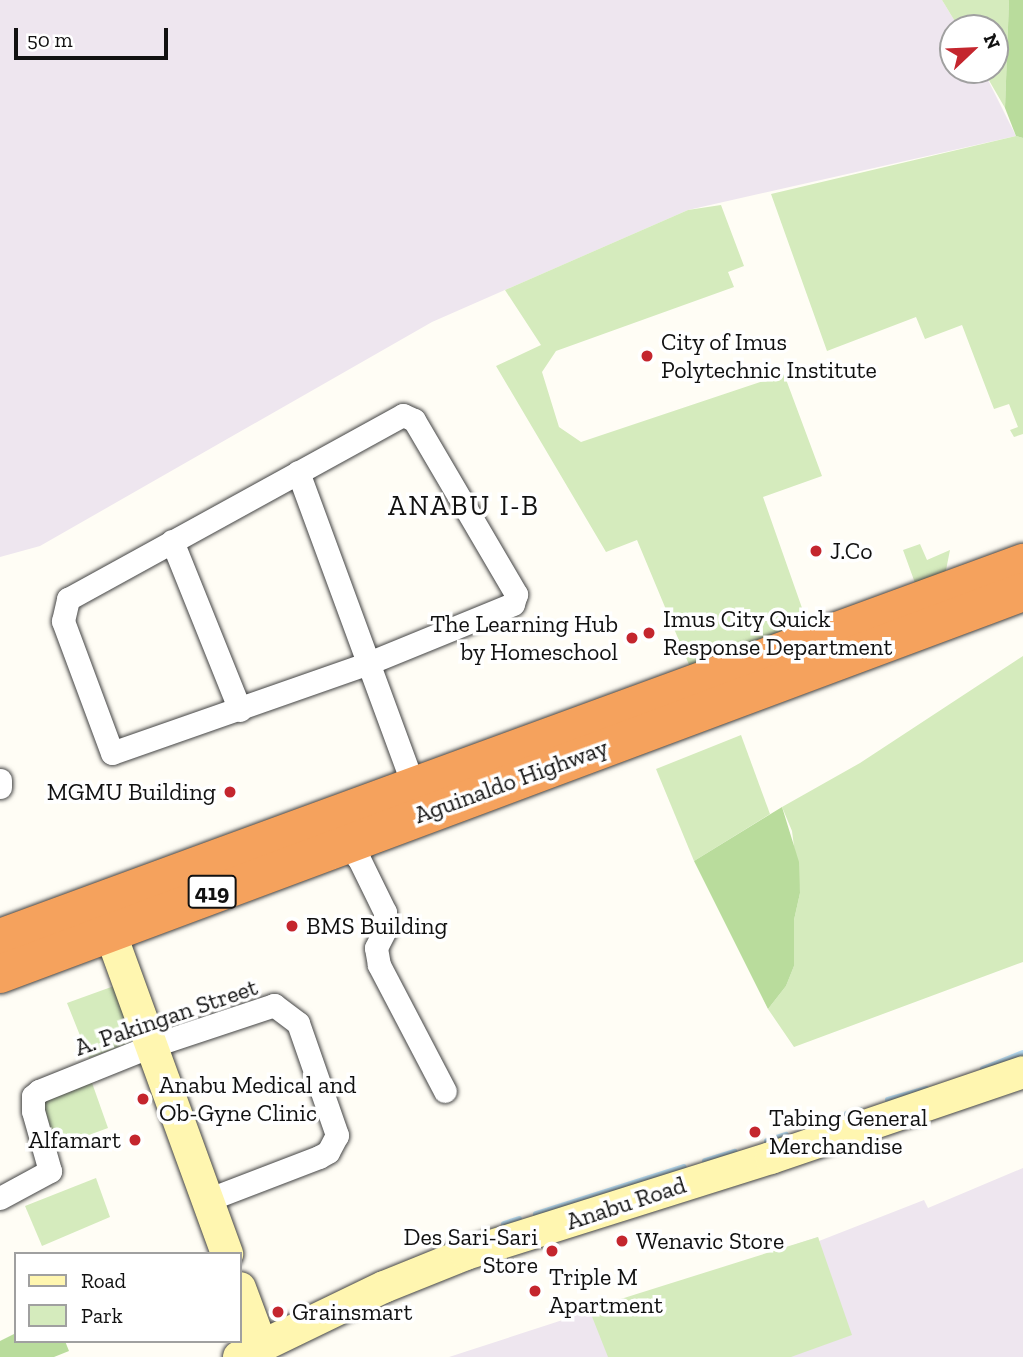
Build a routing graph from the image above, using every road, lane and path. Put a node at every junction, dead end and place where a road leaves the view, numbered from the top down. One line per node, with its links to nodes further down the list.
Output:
1 (298, 472): 2 (street); 5 (street); 5 (street)
2 (172, 541): 6 (street); 6 (street)
3 (1023, 563): 7 (highway, Aguinaldo Highway / 419)
4 (1023, 592): 7 (highway, Aguinaldo Highway / 419)
5 (366, 664): 6 (street); 10 (street)
6 (240, 710)
7 (580, 739): 10 (highway, Aguinaldo Highway / 419)
8 (0, 780): 9 (street)
9 (0, 787)
10 (419, 800): 11 (highway, Aguinaldo Highway / 419); 12 (highway, Aguinaldo Highway / 419)
11 (345, 842): 12 (highway, Aguinaldo Highway / 419); 18 (street)
12 (199, 881): 13 (highway, Aguinaldo Highway / 419)
13 (105, 917): 14 (highway, Aguinaldo Highway / 419); 15 (highway, Aguinaldo Highway / 419); 16 (street)
14 (0, 938)
15 (0, 974)
16 (151, 1046): 19 (street, A. Pakingan Street); 20 (street); 20 (street, A. Pakingan Street)
17 (1023, 1072): 23 (street, Anabu Road)
18 (445, 1091)
19 (0, 1198)
20 (207, 1200): 21 (street)
21 (226, 1252)
22 (242, 1301): 23 (street)
23 (250, 1352)

